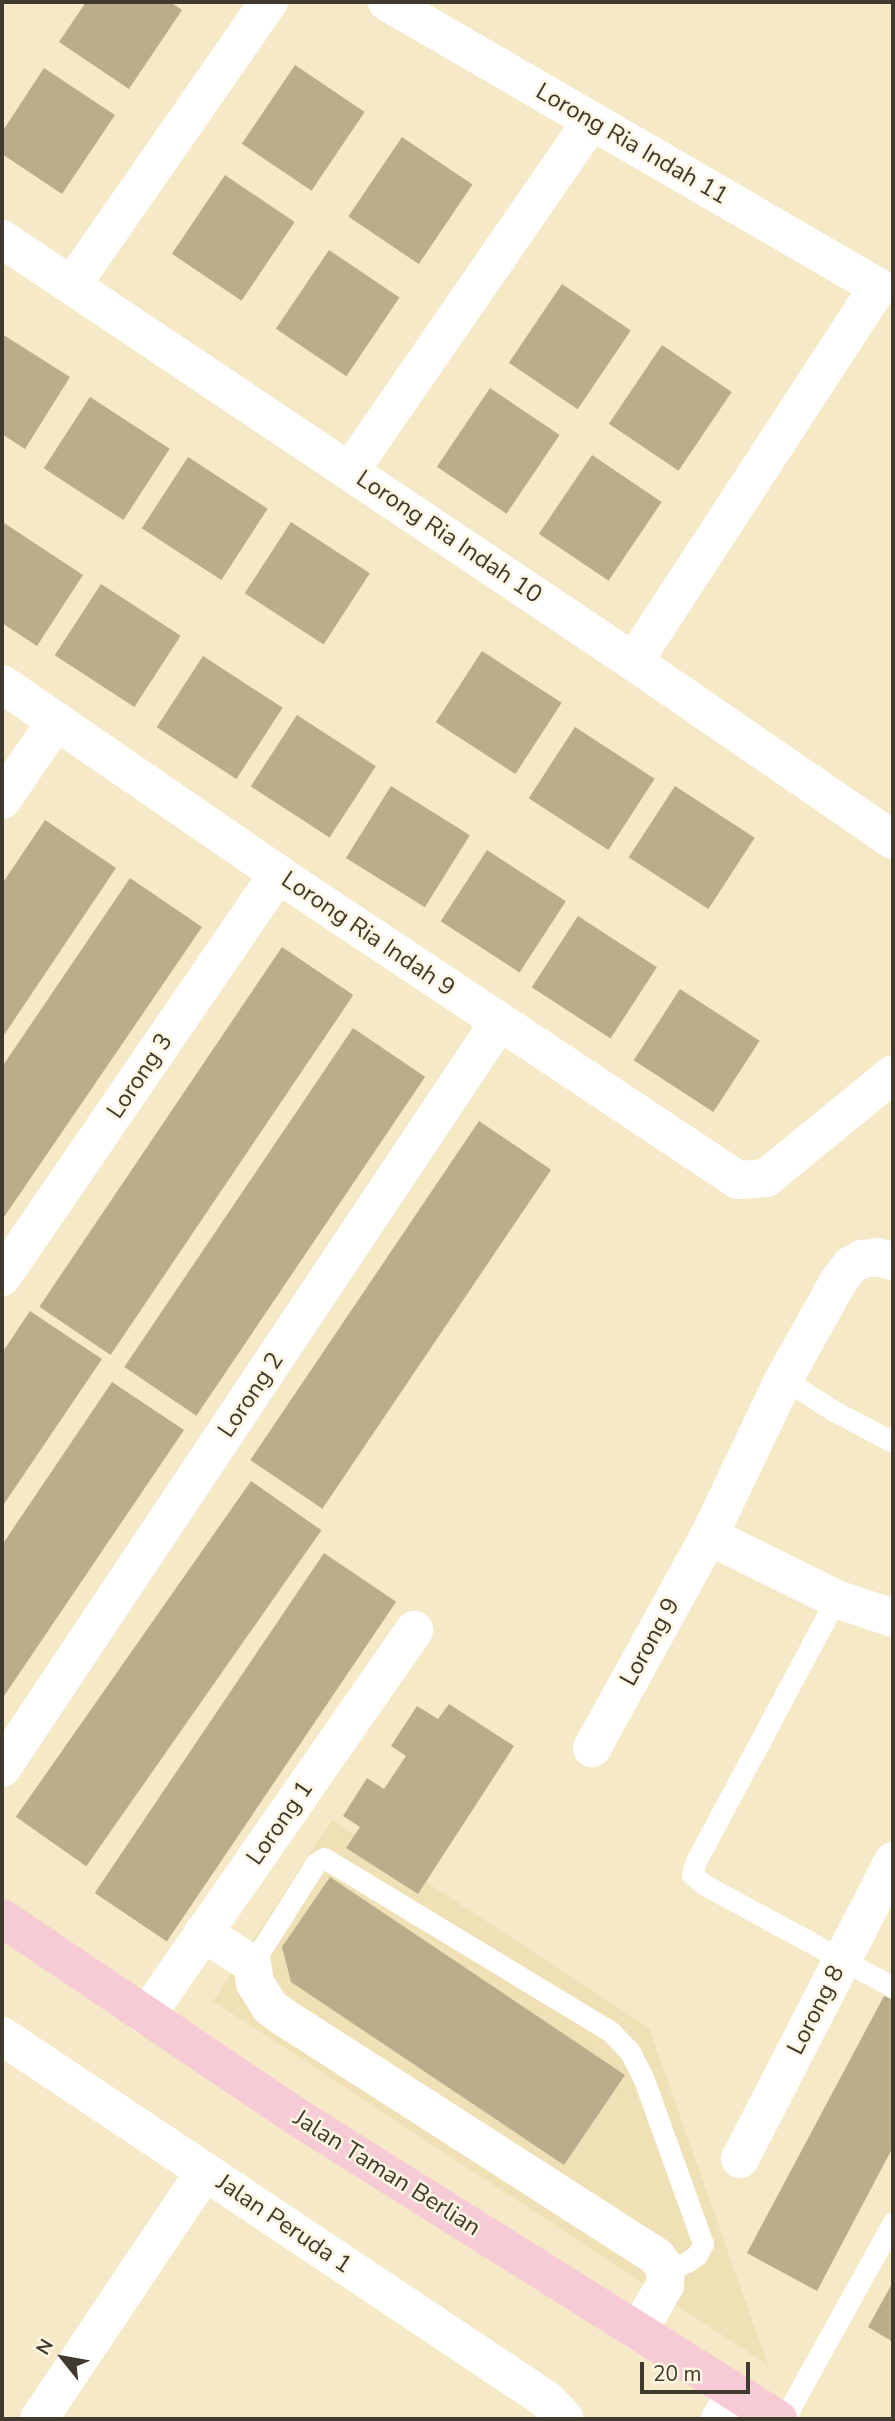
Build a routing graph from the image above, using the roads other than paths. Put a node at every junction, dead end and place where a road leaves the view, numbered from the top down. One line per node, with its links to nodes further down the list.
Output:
1 (269, 2): 5 (street)
2 (387, 2): 3 (street, Lorong Ria Indah 11)
3 (591, 122): 6 (street, Lorong Ria Indah 11); 7 (street)
4 (2, 239): 5 (street, Lorong Ria Indah 10)
5 (72, 285): 7 (street, Lorong Ria Indah 10)
6 (886, 288): 8 (street)
7 (350, 471): 8 (street, Lorong Ria Indah 10)
8 (634, 662): 12 (street, Lorong Ria Indah 10)
9 (2, 684): 10 (street, Lorong Ria Indah 9)
10 (56, 721): 11 (street); 13 (street, Lorong Ria Indah 9)
11 (2, 800)
12 (893, 839)
13 (278, 874): 14 (street, Lorong Ria Indah 9); 17 (street, Lorong 3)
14 (499, 1022): 15 (street, Lorong Ria Indah 9); 25 (street, Lorong 2)
15 (893, 1073)
16 (893, 1261): 18 (street, Lorong 9)
17 (2, 1277)
18 (784, 1379): 19 (lane); 20 (street, Lorong 9)
19 (893, 1442)
20 (709, 1536): 21 (street); 24 (street, Lorong 9)
21 (836, 1599): 22 (street); 29 (lane)
22 (893, 1618)
23 (414, 1630): 28 (street, Lorong 1)
24 (592, 1748)
25 (2, 1768)
26 (893, 1861): 29 (street, Lorong 8)
27 (2, 1918): 32 (street, Jalan Taman Berlian)
28 (204, 1933): 30 (street); 32 (street, Lorong 1)
29 (842, 1960): 31 (lane); 34 (street, Lorong 8)
30 (252, 1964): 37 (street); 37 (lane)
31 (893, 1987)
32 (146, 2015): 38 (street, Jalan Taman Berlian)
33 (2, 2036): 35 (street, Jalan Peruda 1)
34 (740, 2159)
35 (205, 2171): 40 (street, Jalan Peruda 1); 41 (street)
36 (893, 2222): 43 (lane)
37 (666, 2270): 38 (street)
38 (638, 2332): 39 (street, Jalan Taman Berlian)
39 (727, 2407): 42 (street, Jalan Taman Berlian)
40 (565, 2417)
41 (39, 2419)
42 (778, 2419)
43 (784, 2419)

